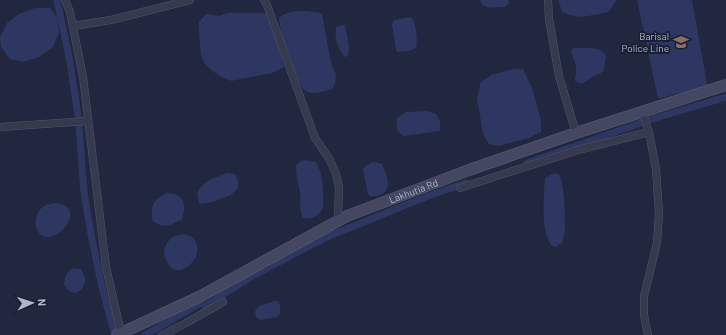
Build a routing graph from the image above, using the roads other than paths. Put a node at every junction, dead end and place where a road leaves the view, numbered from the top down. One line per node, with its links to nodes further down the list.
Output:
1 (65, 0): 5 (street)
2 (190, 0): 5 (street)
3 (264, 0): 13 (street)
4 (548, 0): 11 (street)
5 (73, 26): 8 (street)
6 (726, 85): 7 (street, Lakhutia Rd)
7 (642, 112): 10 (street); 11 (street, Lakhutia Rd)
8 (88, 121): 9 (street); 15 (street)
9 (0, 127)
10 (649, 132): 12 (street); 17 (street)
11 (576, 133): 13 (street, Lakhutia Rd)
12 (460, 188)
13 (338, 221): 15 (street, Lakhutia Rd)
14 (223, 302): 16 (street)
15 (119, 334)
16 (162, 335)
17 (648, 335)

